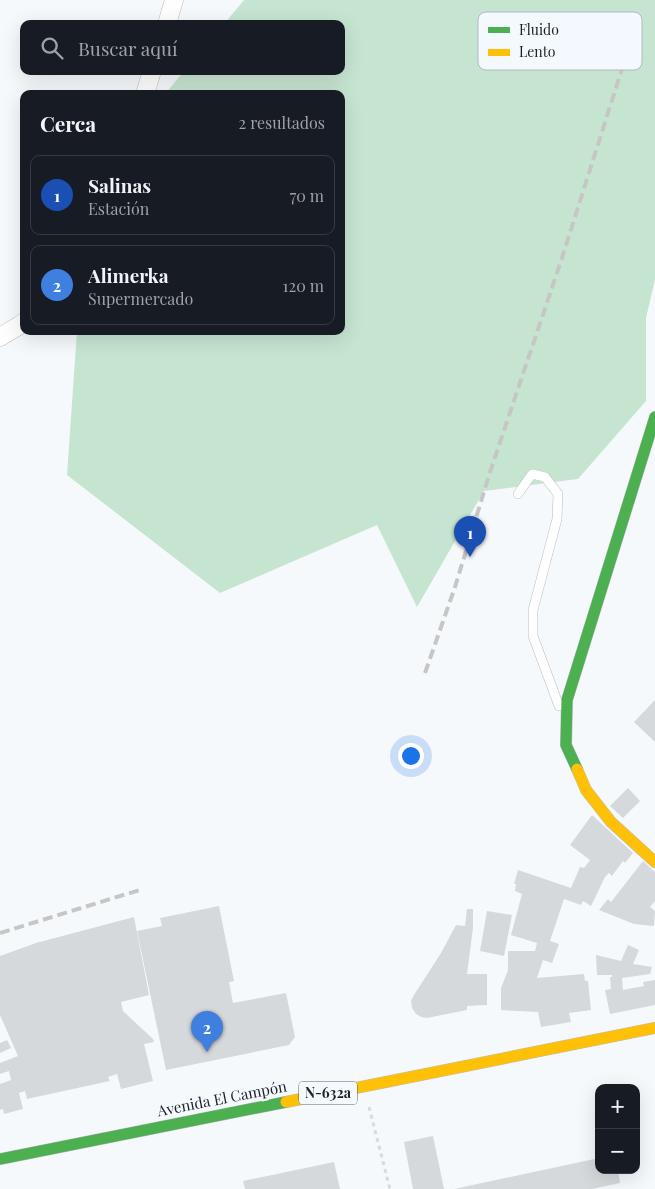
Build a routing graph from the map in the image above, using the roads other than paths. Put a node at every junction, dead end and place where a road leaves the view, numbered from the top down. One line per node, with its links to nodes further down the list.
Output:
1 (174, 0): 2 (street)
2 (168, 20)
3 (151, 75): 4 (street)
4 (146, 90)
5 (20, 325): 6 (street)
6 (0, 337)
7 (655, 417): 9 (main road)
8 (518, 494): 9 (lane)
9 (566, 725): 10 (main road)
10 (655, 862)
11 (655, 1028): 12 (main road, Avenida El Campón / N-632a)
12 (0, 1159)

